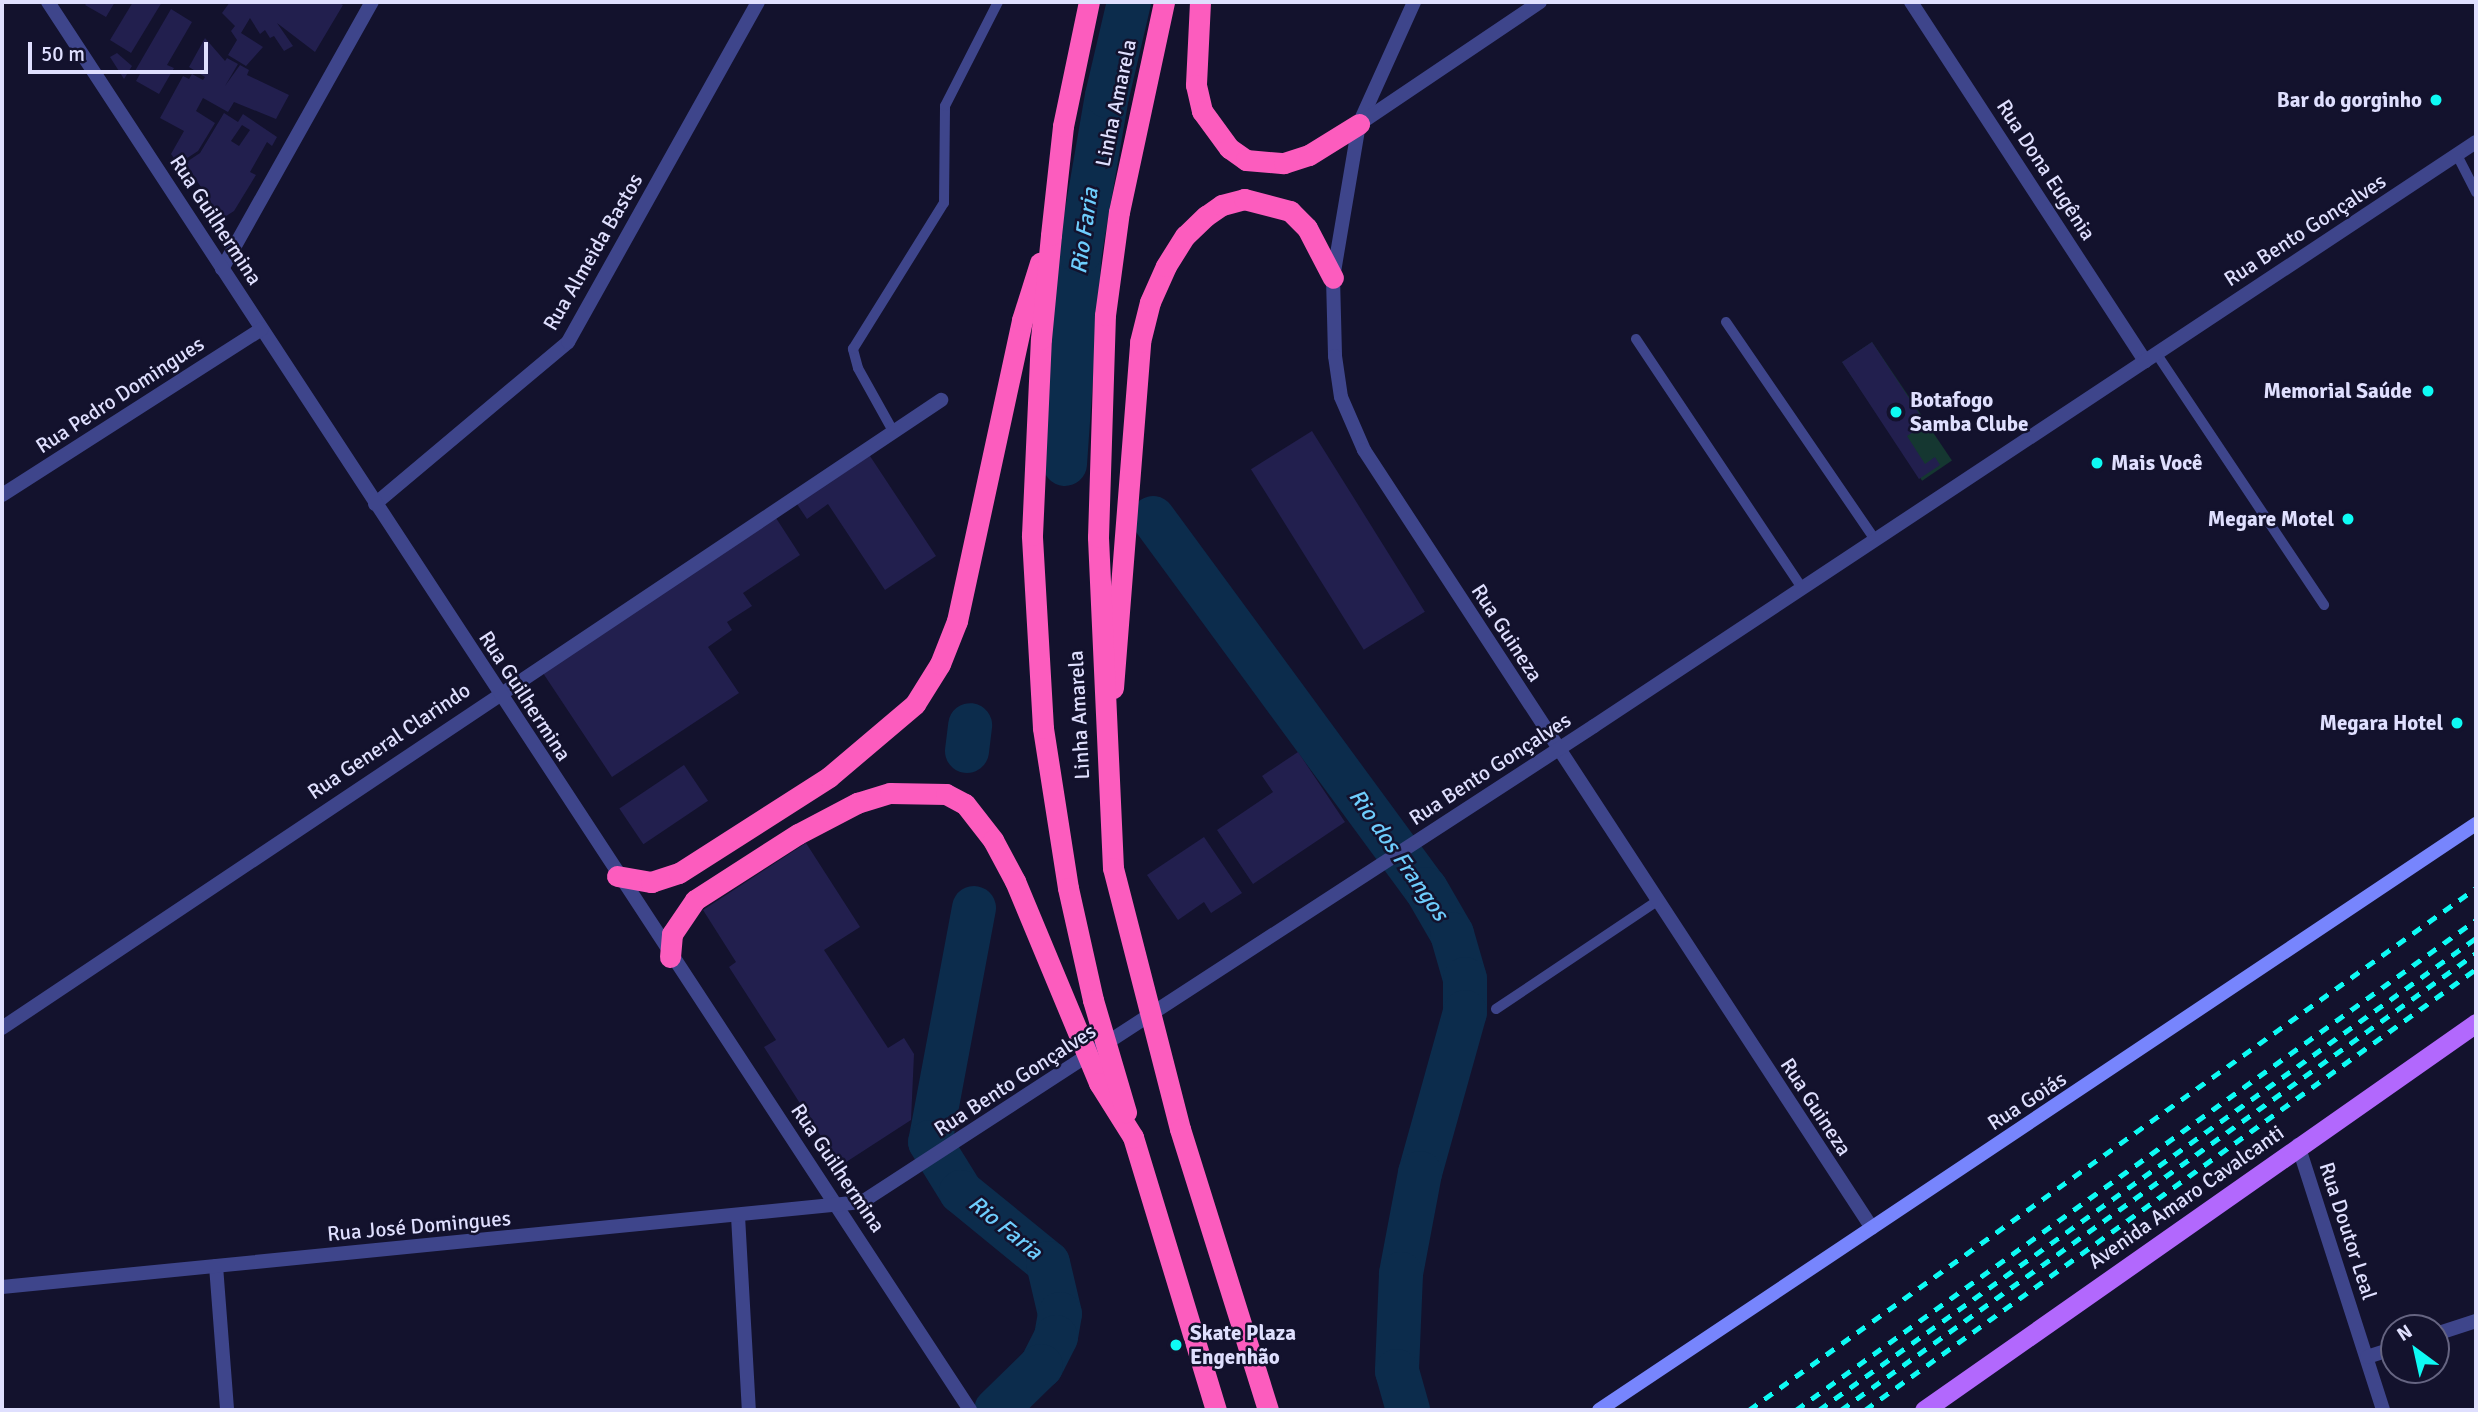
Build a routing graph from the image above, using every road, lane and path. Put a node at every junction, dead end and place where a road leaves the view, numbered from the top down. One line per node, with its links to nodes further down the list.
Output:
1 (48, 2): 16 (street, Rua Guilhermina)
2 (372, 2): 16 (street)
3 (758, 2): 25 (street, Rua Almeida Bastos)
4 (998, 2): 23 (lane)
5 (1089, 2): 15 (highway, Linha Amarela)
6 (1164, 2): 30 (highway, Linha Amarela)
7 (1200, 2): 11 (highway)
8 (1413, 2): 11 (street, Rua Guineza)
9 (1540, 2): 11 (street)
10 (1911, 2): 21 (street, Rua Dona Eugênia)
11 (1359, 124): 17 (street, Rua Guineza)
12 (2476, 142): 13 (street, Rua Bento Gonçalves)
13 (2457, 155): 14 (lane); 21 (street, Rua Bento Gonçalves)
14 (2476, 194)
15 (1051, 235): 33 (highway); 39 (highway, Linha Amarela, bridge)
16 (222, 269): 19 (street, Rua Guilhermina)
17 (1333, 278): 30 (highway); 31 (street, Rua Guineza)
18 (1726, 322): 26 (lane)
19 (262, 329): 24 (street, Rua Pedro Domingues); 25 (street, Rua Guilhermina)
20 (1636, 339): 27 (lane)
21 (2151, 357): 26 (street, Rua Bento Gonçalves); 28 (lane)
22 (941, 400): 23 (street, Rua General Clarindo)
23 (893, 431): 29 (street, Rua General Clarindo)
24 (2, 495)
25 (375, 504): 29 (street, Rua Guilhermina)
26 (1875, 540): 27 (street, Rua Bento Gonçalves)
27 (1802, 587): 31 (street, Rua Bento Gonçalves)
28 (2325, 605)
29 (498, 693): 33 (street, Rua Guilhermina); 38 (street, Rua General Clarindo)
30 (1107, 738): 54 (highway, Linha Amarela, bridge)
31 (1557, 750): 34 (street, Rua Guineza); 41 (street, Rua Bento Gonçalves)
32 (2476, 824): 43 (main road, Rua Goiás)
33 (617, 876): 35 (street, Rua Guilhermina)
34 (1656, 902): 36 (lane); 43 (street, Rua Guineza)
35 (670, 957): 39 (highway, bridge); 41 (street, Rua Guilhermina)
36 (1496, 1009)
37 (2476, 1023): 40 (main road, Avenida Amaro Cavalcanti)
38 (2, 1027)
39 (1133, 1137): 53 (highway, Linha Amarela)
40 (2298, 1145): 49 (street, Rua Doutor Leal); 56 (main road, Avenida Amaro Cavalcanti)
41 (839, 1207): 42 (street, Rua José Domingues); 50 (street, Rua Guilhermina)
42 (738, 1216): 44 (street, Rua José Domingues); 52 (street)
43 (1872, 1228): 55 (main road, Rua Goiás)
44 (216, 1266): 45 (street, Rua José Domingues); 51 (street)
45 (2, 1287)
46 (2476, 1321): 47 (street)
47 (2450, 1329)
48 (2380, 1353): 49 (street)
49 (2367, 1357): 57 (street, Rua Doutor Leal)
50 (968, 1408)
51 (227, 1410)
52 (749, 1410)
53 (1216, 1410)
54 (1268, 1410)
55 (1600, 1410)
56 (1924, 1410)
57 (2383, 1410)

